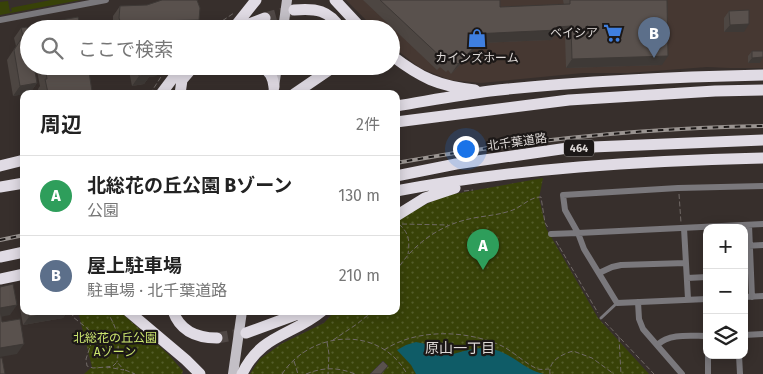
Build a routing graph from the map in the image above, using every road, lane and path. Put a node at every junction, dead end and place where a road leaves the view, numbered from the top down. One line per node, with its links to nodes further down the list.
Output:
1 (106, 0): 8 (street)
2 (256, 0): 10 (highway)
3 (287, 0): 12 (main road)
4 (335, 0): 14 (highway)
5 (239, 9): 9 (path)
6 (294, 10): 13 (highway)
7 (265, 18): 11 (highway)
8 (0, 20)
9 (223, 20)
10 (241, 20)
11 (259, 20)
12 (284, 20)
13 (336, 20)
14 (354, 20)
15 (400, 61): 29 (highway)
16 (162, 75): 23 (path)
17 (176, 75): 24 (highway)
18 (186, 75): 25 (highway)
19 (272, 75): 26 (highway)
20 (276, 75): 26 (main road)
21 (322, 75): 27 (highway)
22 (763, 75): 29 (highway)
23 (153, 90)
24 (165, 90)
25 (181, 90)
26 (274, 90)
27 (300, 90)
28 (763, 90): 31 (highway)
29 (489, 92): 30 (highway)
30 (400, 105)
31 (400, 121)
32 (763, 140): 38 (highway, 北千葉道路 / 464)
33 (763, 158): 37 (highway, 464)
34 (20, 161): 36 (highway)
35 (20, 164): 36 (highway)
36 (0, 167)
37 (565, 168): 43 (highway, 464); 44 (highway)
38 (400, 175)
39 (20, 184): 41 (highway)
40 (763, 186): 42 (street)
41 (0, 187)
42 (678, 188): 50 (path); 51 (street)
43 (400, 190)
44 (400, 218)
45 (400, 222): 48 (path)
46 (400, 224): 57 (path)
47 (763, 224): 49 (street)
48 (448, 225): 52 (path); 57 (path)
49 (749, 225): 50 (street); 53 (street)
50 (683, 228): 51 (street); 60 (street)
51 (578, 233): 52 (street); 62 (street)
52 (552, 234): 82 (path)
53 (748, 236)
54 (763, 245): 55 (street)
55 (748, 246)
56 (20, 253): 59 (highway)
57 (408, 255): 61 (path)
58 (748, 256): 69 (street)
59 (0, 257)
60 (686, 263): 62 (street); 65 (street)
61 (400, 266)
62 (599, 273): 73 (street)
63 (20, 275): 66 (highway)
64 (703, 277): 65 (street)
65 (687, 278): 71 (street)
66 (0, 279)
67 (763, 296): 69 (street)
68 (748, 297): 69 (street)
69 (752, 297)
70 (703, 298): 71 (street)
71 (688, 299): 72 (street)
72 (638, 302): 73 (street); 91 (street)
73 (617, 303): 82 (lane)
74 (73, 315): 97 (path)
75 (108, 315): 96 (path)
76 (133, 315): 102 (highway)
77 (175, 315): 88 (highway)
78 (241, 315): 103 (main road)
79 (295, 315): 83 (highway)
80 (317, 315): 104 (highway)
81 (368, 315): 89 (path)
82 (601, 318): 86 (path)
83 (246, 333)
84 (763, 334): 85 (street)
85 (748, 335)
86 (618, 336): 113 (path); 114 (path)
87 (703, 336): 91 (street)
88 (217, 338)
89 (333, 340): 90 (path); 92 (path)
90 (326, 341): 95 (path); 98 (path)
91 (657, 345): 115 (street)
92 (384, 350): 99 (path); 110 (path)
93 (708, 359): 116 (street)
94 (739, 359): 117 (street)
95 (294, 360): 105 (path); 106 (path)
96 (117, 362): 97 (path); 100 (path)
97 (107, 367): 100 (path)
98 (329, 368): 107 (path); 108 (path); 109 (path)
99 (550, 369): 111 (path); 112 (path)
100 (124, 370): 101 (path)
101 (135, 374)
102 (200, 374)
103 (233, 374)
104 (242, 374)
105 (282, 374)
106 (298, 374)
107 (306, 374)
108 (328, 374)
109 (355, 374)
110 (407, 374)
111 (550, 374)
112 (614, 374)
113 (621, 374)
114 (654, 374)
115 (682, 374)
116 (708, 374)
117 (740, 374)

